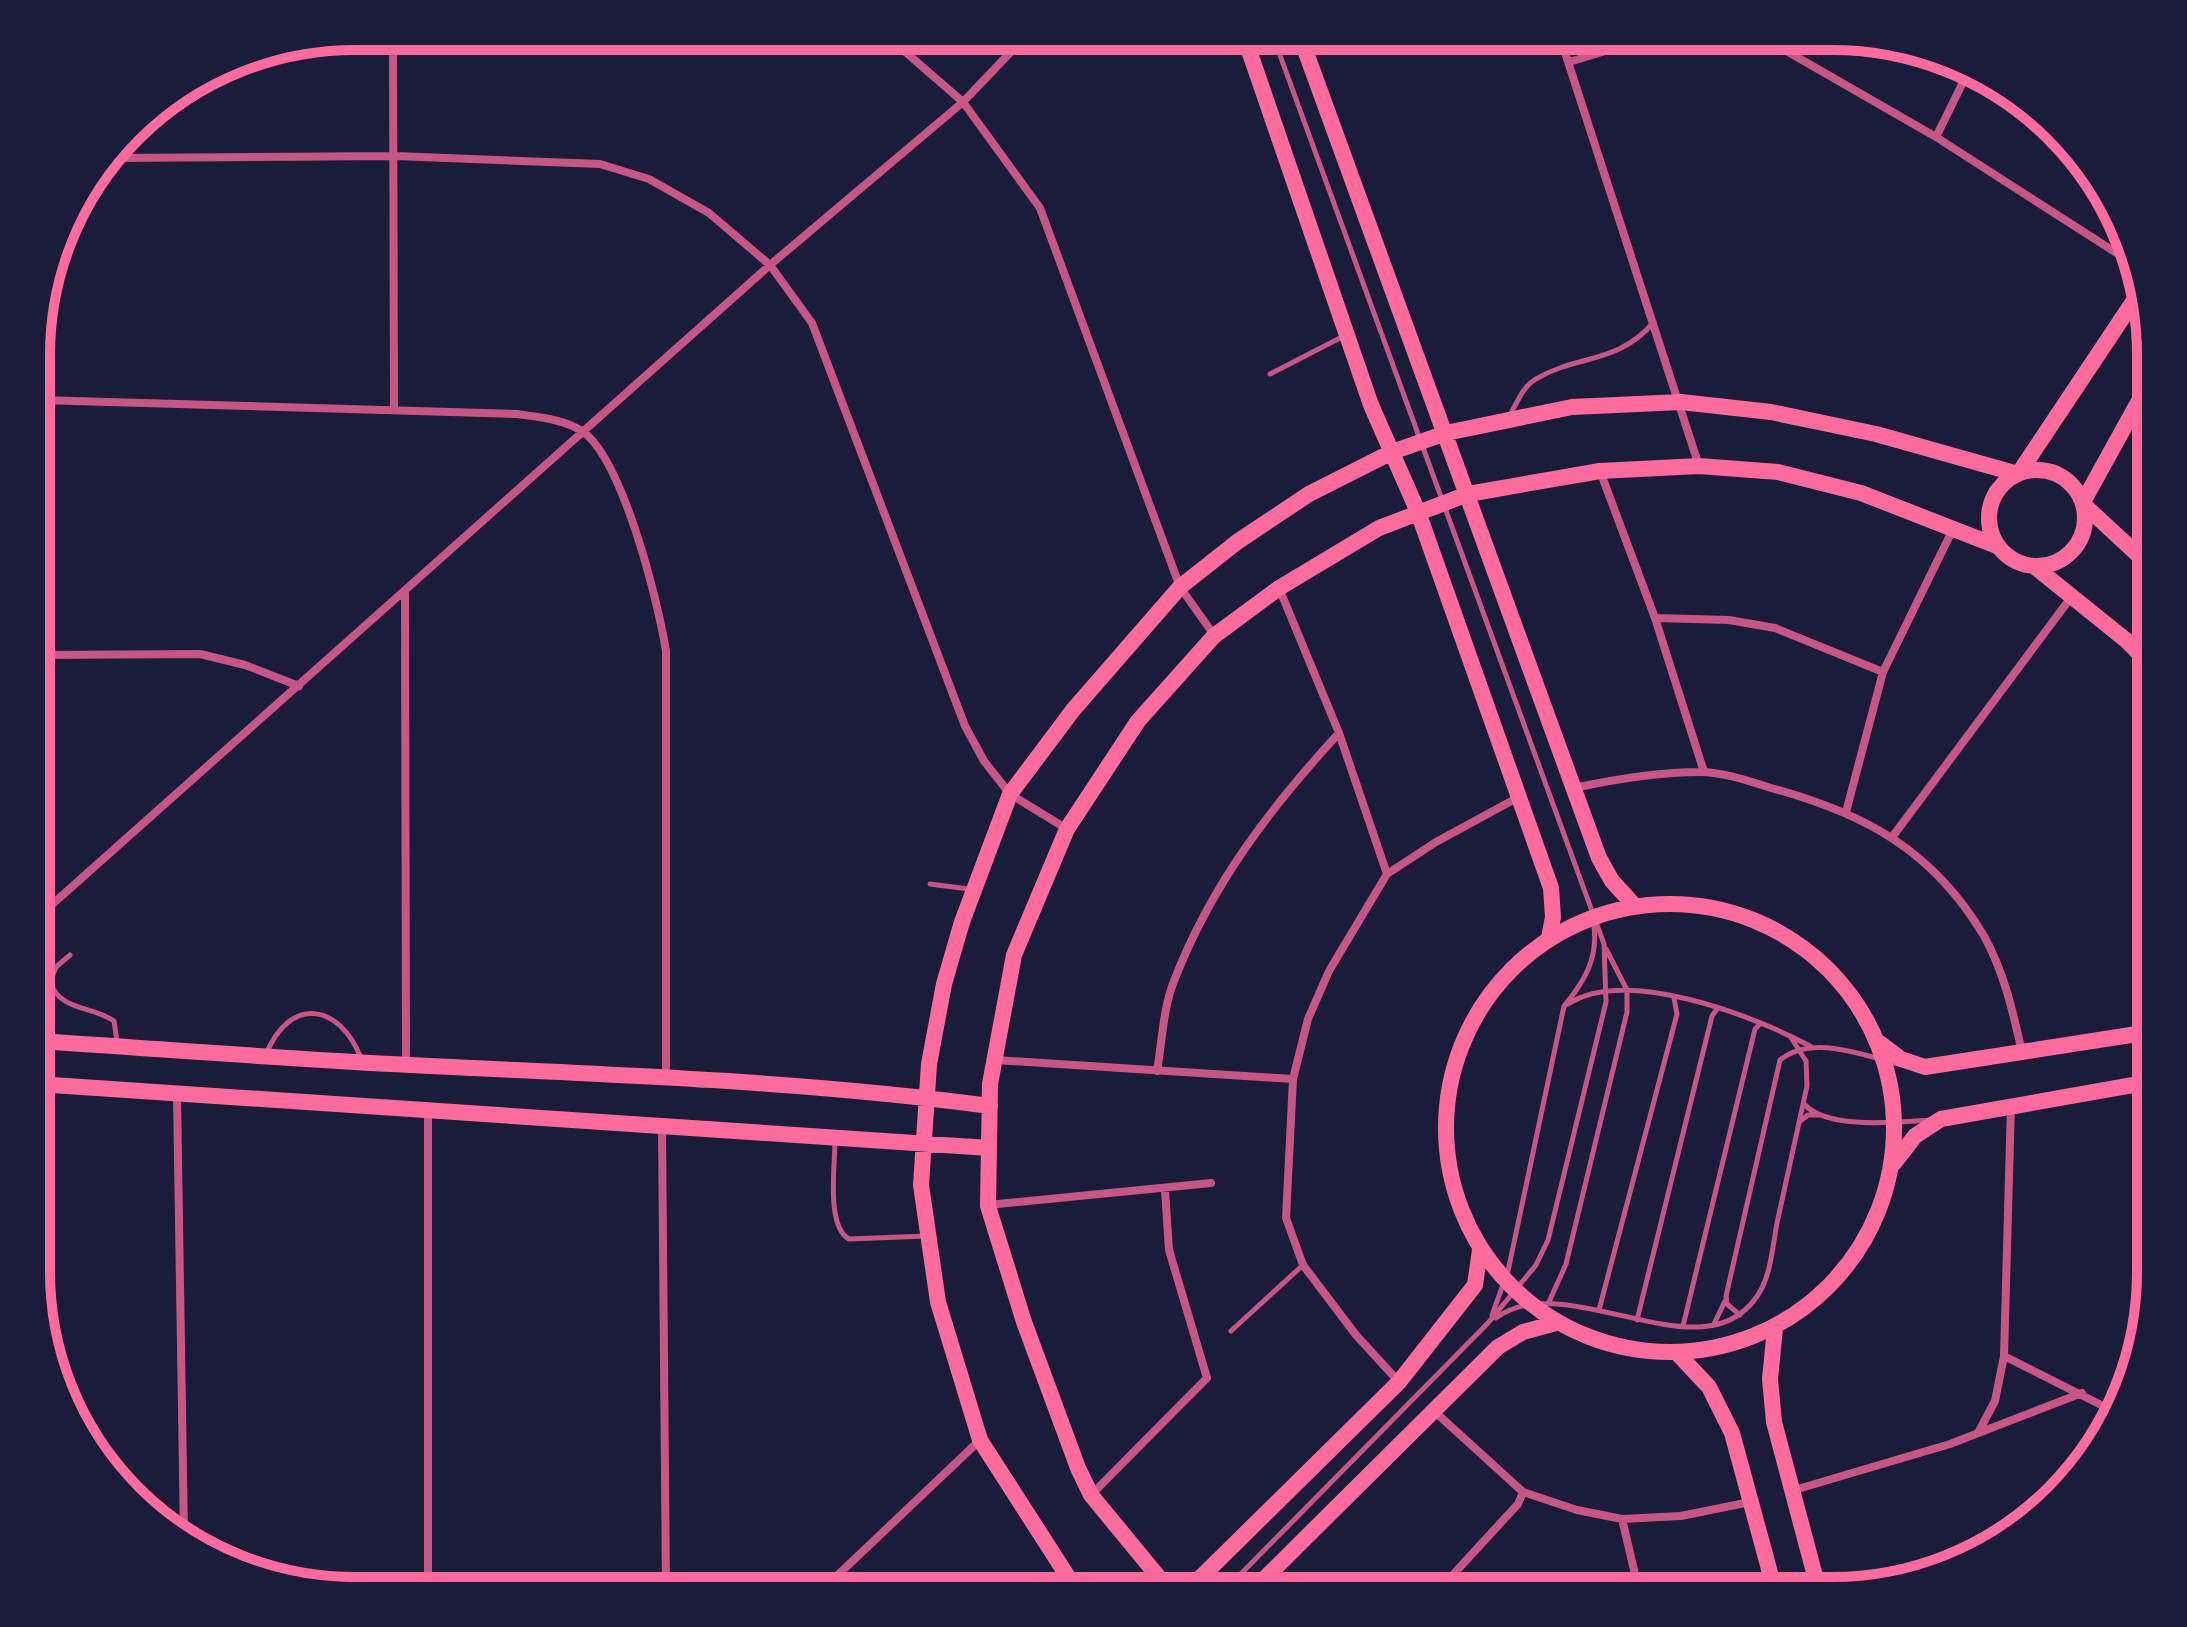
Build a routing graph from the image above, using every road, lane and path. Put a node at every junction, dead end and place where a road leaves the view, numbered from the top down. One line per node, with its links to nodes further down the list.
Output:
1 (393, 50): 14 (street)
2 (903, 50): 12 (street)
3 (1013, 50): 12 (street)
4 (1249, 50): 20 (main road)
5 (1278, 50): 29 (lane)
6 (1305, 50): 28 (main road)
7 (1565, 50): 10 (street)
8 (1609, 50): 10 (street)
9 (1785, 50): 13 (street)
10 (1569, 62): 19 (street)
11 (1964, 80): 13 (street)
12 (963, 102): 17 (street); 42 (street)
13 (1936, 137): 16 (street)
14 (396, 156): 15 (street); 17 (street); 25 (street)
15 (123, 158)
16 (2120, 255)
17 (770, 265): 27 (street); 55 (street)
18 (2132, 303): 33 (main road)
19 (1655, 322): 23 (street); 26 (lane)
20 (1347, 334): 21 (lane); 30 (main road)
21 (1270, 374)
22 (50, 400): 25 (street)
23 (1681, 402): 26 (main road); 31 (street); 33 (main road)
24 (2137, 405): 36 (main road)
25 (394, 410): 27 (street)
26 (1508, 419): 28 (main road)
27 (583, 432): 44 (street); 92 (street)
28 (1446, 433): 29 (main road); 34 (main road)
29 (1422, 441): 30 (main road); 35 (lane)
30 (1392, 452): 37 (main road); 42 (main road)
31 (1699, 466): 32 (main road); 38 (main road)
32 (1600, 471): 34 (main road); 46 (street)
33 (2018, 473): 36 (main road); 39 (main road)
34 (1468, 494): 35 (main road); 54 (main road)
35 (1444, 503): 37 (main road); 65 (lane)
36 (2083, 503): 40 (main road); 41 (main road)
37 (1418, 512): 43 (main road); 56 (main road)
38 (1953, 529): 39 (main road); 50 (street)
39 (1997, 546): 41 (main road)
40 (2137, 554)
41 (2035, 567): 45 (main road)
42 (1180, 587): 47 (street); 55 (main road)
43 (1279, 588): 47 (main road); 52 (street)
44 (405, 594): 51 (street); 89 (street)
45 (2073, 595): 48 (main road); 59 (street)
46 (1655, 618): 50 (street); 53 (street)
47 (1214, 636): 58 (main road)
48 (2137, 652)
49 (50, 655): 51 (street)
50 (1883, 672): 57 (street)
51 (299, 686): 64 (street)
52 (1339, 733): 60 (street); 91 (street)
53 (1704, 772): 54 (street); 57 (street)
54 (1574, 788): 63 (main road)
55 (1010, 794): 58 (street); 62 (main road)
56 (1517, 798): 60 (street); 66 (main road)
57 (1846, 812): 59 (street)
58 (1067, 829): 86 (main road)
59 (1893, 836): 84 (street)
60 (1387, 874): 93 (street)
61 (930, 884): 62 (lane)
62 (974, 890): 97 (main road)
63 (1634, 905): 65 (main road); 80 (main road)
64 (50, 906)
65 (1592, 916): 66 (main road); 67 (lane); 74 (lane)
66 (1549, 938): 115 (main road)
67 (1604, 944): 69 (lane); 70 (lane)
68 (70, 955): 81 (lane)
69 (1621, 977): 71 (lane); 72 (lane)
70 (1606, 989): 71 (lane); 74 (lane); 117 (lane)
71 (1627, 990): 72 (lane); 119 (lane)
72 (1638, 991): 73 (lane)
73 (1674, 998): 75 (lane); 120 (lane)
74 (1564, 1006): 117 (lane)
75 (1717, 1009): 76 (lane); 122 (lane)
76 (1760, 1024): 78 (lane); 126 (lane)
77 (2137, 1034): 84 (main road)
78 (1790, 1036): 82 (lane); 83 (lane)
79 (50, 1042): 81 (main road)
80 (1880, 1043): 87 (main road); 90 (main road)
81 (118, 1047): 85 (main road)
82 (1810, 1047): 83 (lane); 87 (lane)
83 (1799, 1050): 98 (lane); 118 (lane)
84 (2022, 1052): 90 (main road)
85 (266, 1056): 88 (main road); 88 (lane)
86 (993, 1060): 91 (street); 100 (main road)
87 (1885, 1061): 90 (lane); 105 (main road)
88 (363, 1062): 89 (main road)
89 (406, 1065): 92 (main road)
90 (1925, 1067)
91 (1157, 1071): 93 (street)
92 (666, 1077): 97 (main road)
93 (1293, 1079): 116 (street)
94 (2137, 1084): 99 (main road)
95 (50, 1085): 96 (main road)
96 (177, 1095): 101 (main road); 142 (street)
97 (926, 1098): 100 (main road); 108 (main road)
98 (1803, 1104): 102 (lane); 104 (lane)
99 (2011, 1104): 103 (main road); 130 (street)
100 (990, 1106): 109 (main road)
101 (428, 1112): 106 (main road); 143 (street)
102 (1820, 1115): 104 (lane); 105 (lane)
103 (1941, 1119): 105 (lane); 110 (main road)
104 (1799, 1122): 121 (lane)
105 (1896, 1122): 110 (main road)
106 (662, 1128): 107 (main road); 144 (street)
107 (835, 1138): 108 (main road); 114 (lane)
108 (925, 1144): 109 (main road); 114 (main road)
109 (989, 1148): 113 (main road)
110 (1894, 1163): 127 (main road)
111 (1211, 1183): 112 (street)
112 (1165, 1190): 113 (street); 139 (street)
113 (988, 1206): 139 (main road)
114 (928, 1236): 136 (main road)
115 (1480, 1250): 117 (main road); 131 (main road)
116 (1303, 1265): 128 (lane); 131 (street)
117 (1511, 1285): 119 (main road); 123 (lane); 123 (lane)
118 (1726, 1296): 121 (lane); 125 (lane)
119 (1541, 1304): 120 (lane); 123 (lane); 124 (main road)
120 (1599, 1310): 122 (lane)
121 (1740, 1315): 125 (lane)
122 (1637, 1320): 126 (lane)
123 (1488, 1323): 149 (lane)
124 (1556, 1323): 129 (main road); 134 (main road)
125 (1714, 1324): 126 (lane)
126 (1683, 1326)
127 (1775, 1328): 129 (main road); 137 (main road)
128 (1231, 1331)
129 (1677, 1353): 140 (main road)
130 (2004, 1356): 132 (street); 135 (street)
131 (1399, 1382): 148 (main road)
132 (2082, 1393): 133 (street); 135 (street)
133 (2106, 1407)
134 (1433, 1411): 138 (street); 150 (main road)
135 (1979, 1431): 137 (street)
136 (980, 1440): 145 (street); 146 (main road)
137 (1790, 1491): 154 (main road)
138 (1523, 1492): 141 (street); 151 (street)
139 (1091, 1495): 147 (main road)
140 (1750, 1502): 141 (street); 153 (main road)
141 (1622, 1519): 152 (street)
142 (184, 1524)
143 (428, 1577)
144 (666, 1577)
145 (836, 1577)
146 (1068, 1577)
147 (1158, 1577)
148 (1201, 1577)
149 (1238, 1577)
150 (1266, 1577)
151 (1451, 1577)
152 (1636, 1577)
153 (1771, 1577)
154 (1815, 1577)

